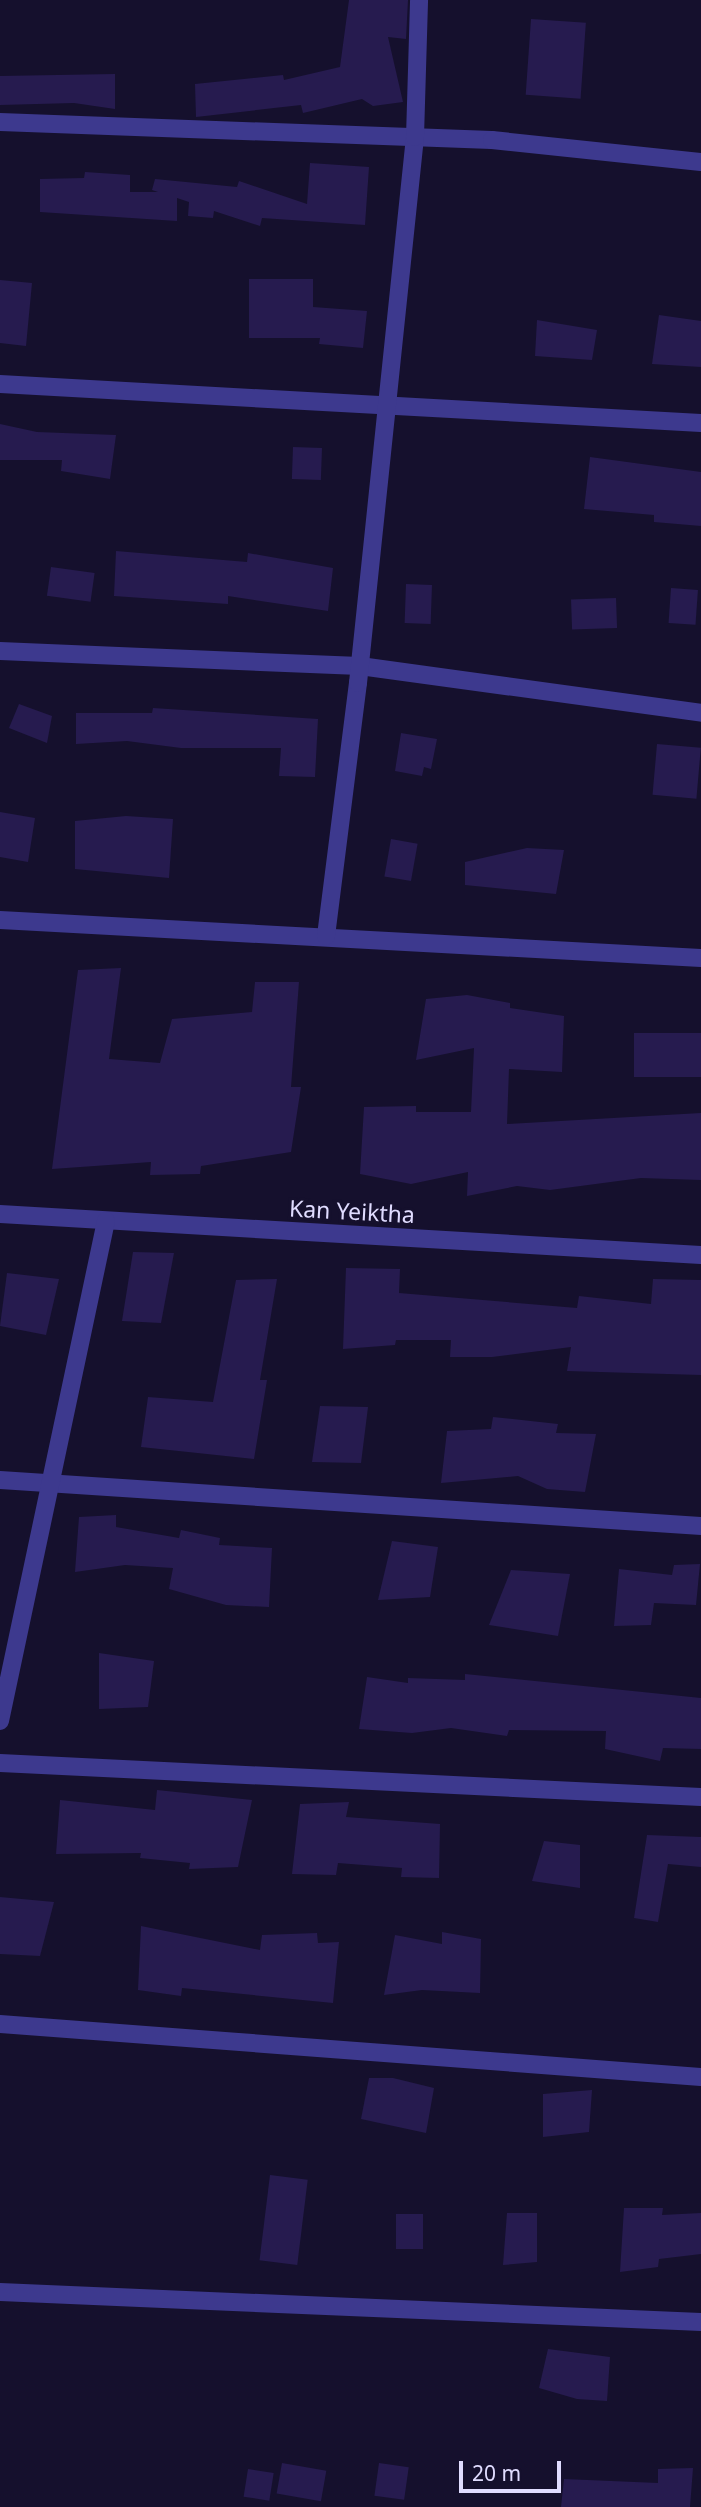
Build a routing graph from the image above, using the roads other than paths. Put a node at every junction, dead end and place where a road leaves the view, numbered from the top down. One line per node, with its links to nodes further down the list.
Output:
1 (419, 0): 3 (street)
2 (0, 122): 3 (street)
3 (415, 137): 4 (street); 6 (street)
4 (701, 162)
5 (0, 384): 6 (street)
6 (386, 403): 7 (street); 9 (street)
7 (701, 423)
8 (0, 651): 9 (street)
9 (360, 666): 10 (street); 12 (street)
10 (701, 713)
11 (0, 920): 12 (street)
12 (326, 936): 13 (street)
13 (701, 958)
14 (0, 1214): 15 (street, Kan Yeiktha)
15 (106, 1221): 16 (street, Kan Yeiktha); 18 (street)
16 (701, 1255)
17 (0, 1480): 18 (street)
18 (53, 1481): 19 (street); 20 (street)
19 (701, 1526)
20 (0, 1721)
21 (0, 1763): 22 (street)
22 (701, 1797)
23 (0, 2024): 24 (street)
24 (701, 2077)
25 (0, 2292): 26 (street)
26 (701, 2322)

